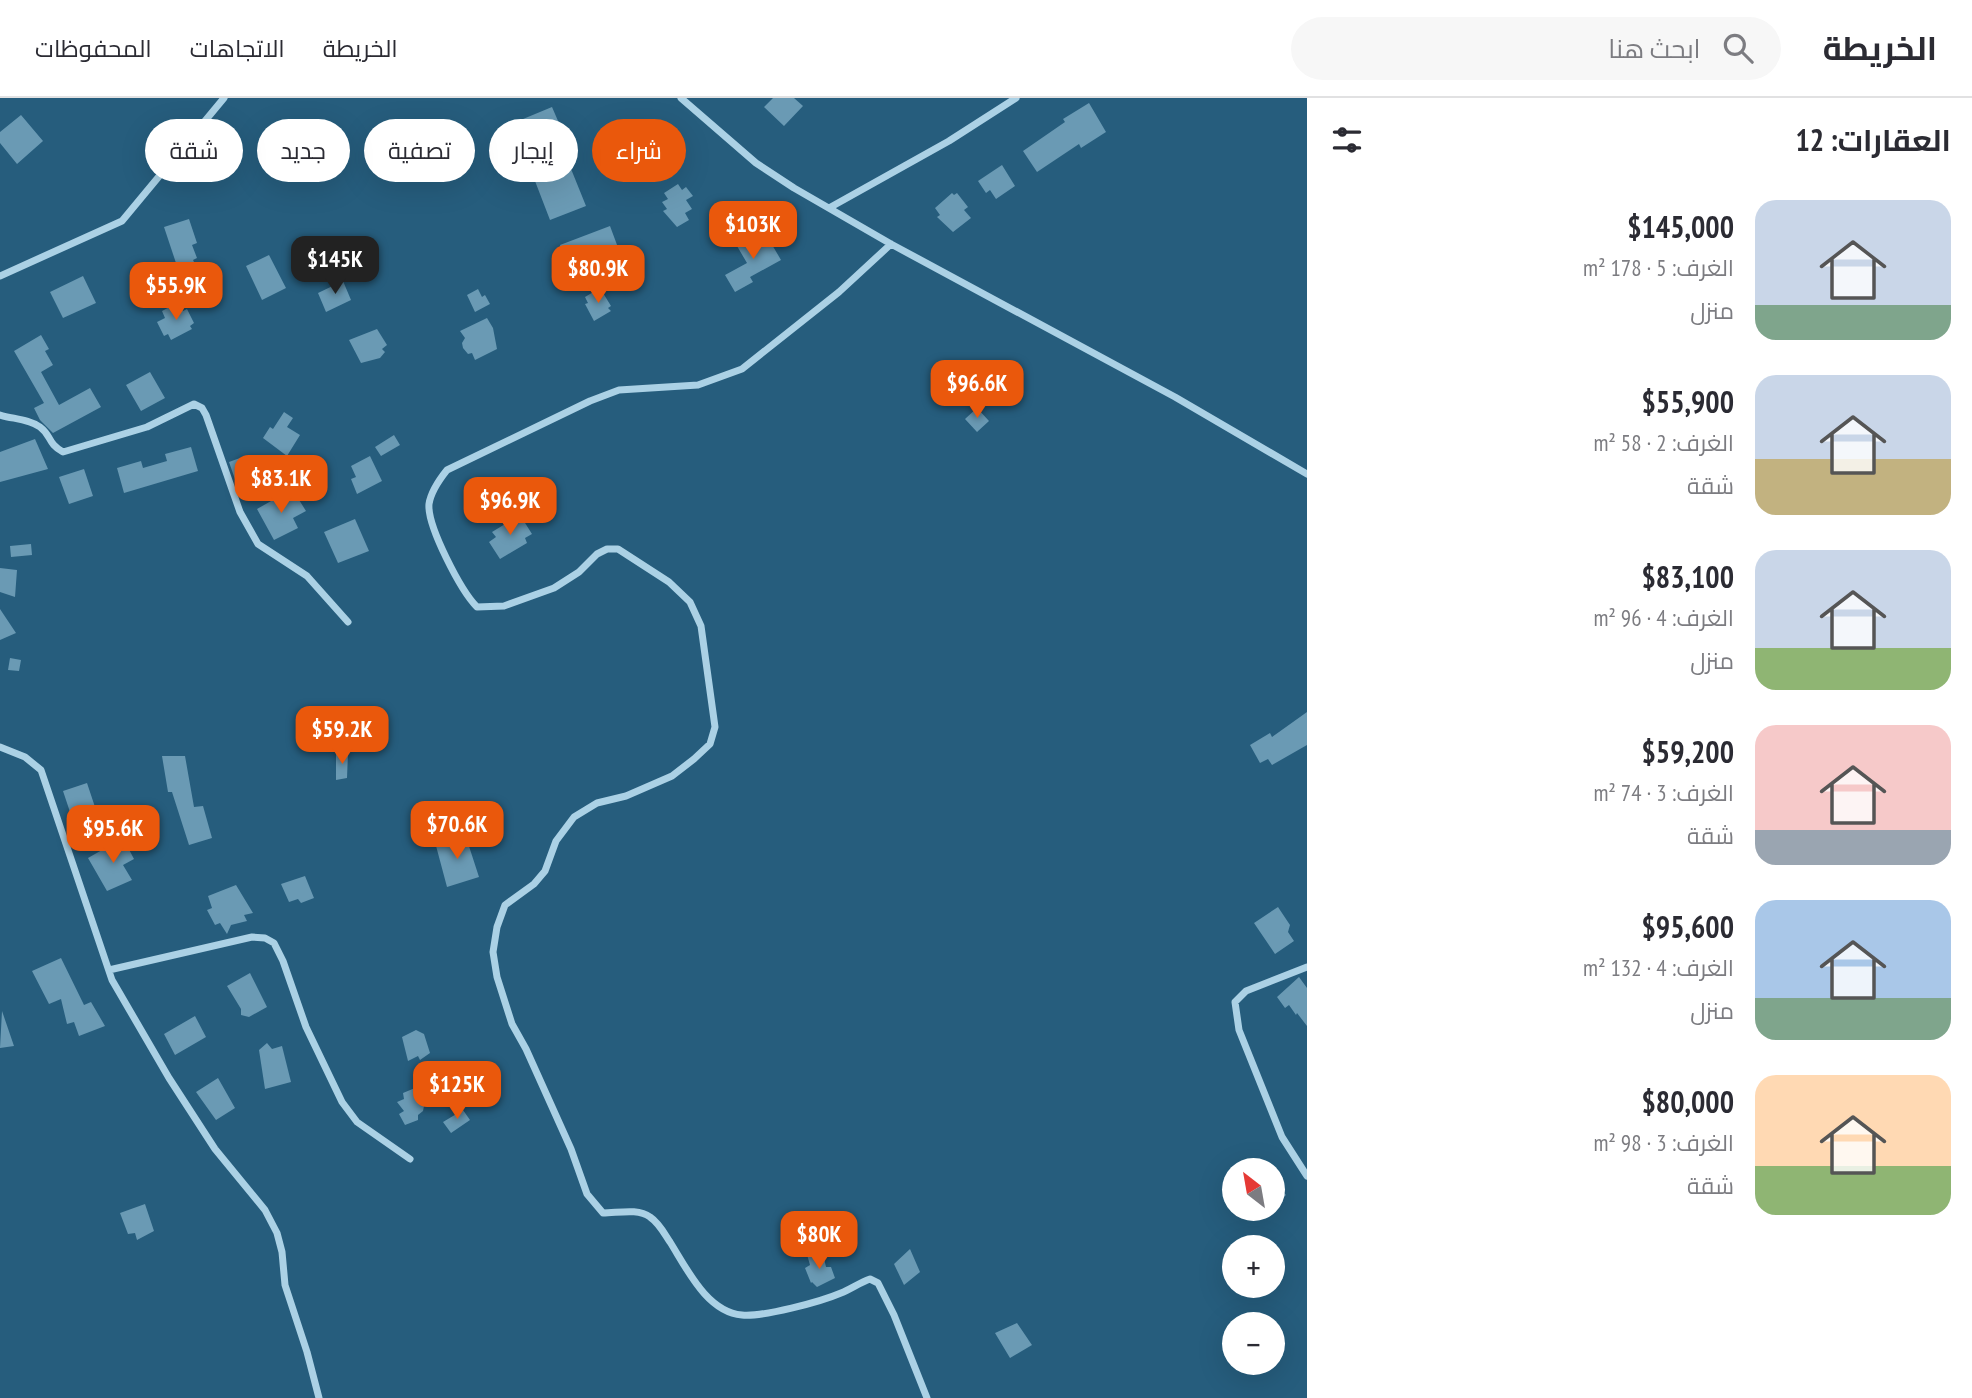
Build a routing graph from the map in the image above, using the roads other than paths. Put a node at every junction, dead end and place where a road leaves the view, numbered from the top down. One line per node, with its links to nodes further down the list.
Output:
1 (224, 98): 6 (street)
2 (681, 98): 4 (street)
3 (1016, 98): 4 (street)
4 (829, 208): 5 (street)
5 (891, 244): 8 (street); 16 (street)
6 (0, 276)
7 (0, 415): 9 (street)
8 (1307, 474)
9 (348, 622)
10 (0, 747): 12 (street)
11 (1307, 967): 14 (street)
12 (109, 970): 13 (street); 15 (street)
13 (410, 1159)
14 (1307, 1177)
15 (319, 1398)
16 (927, 1398)

